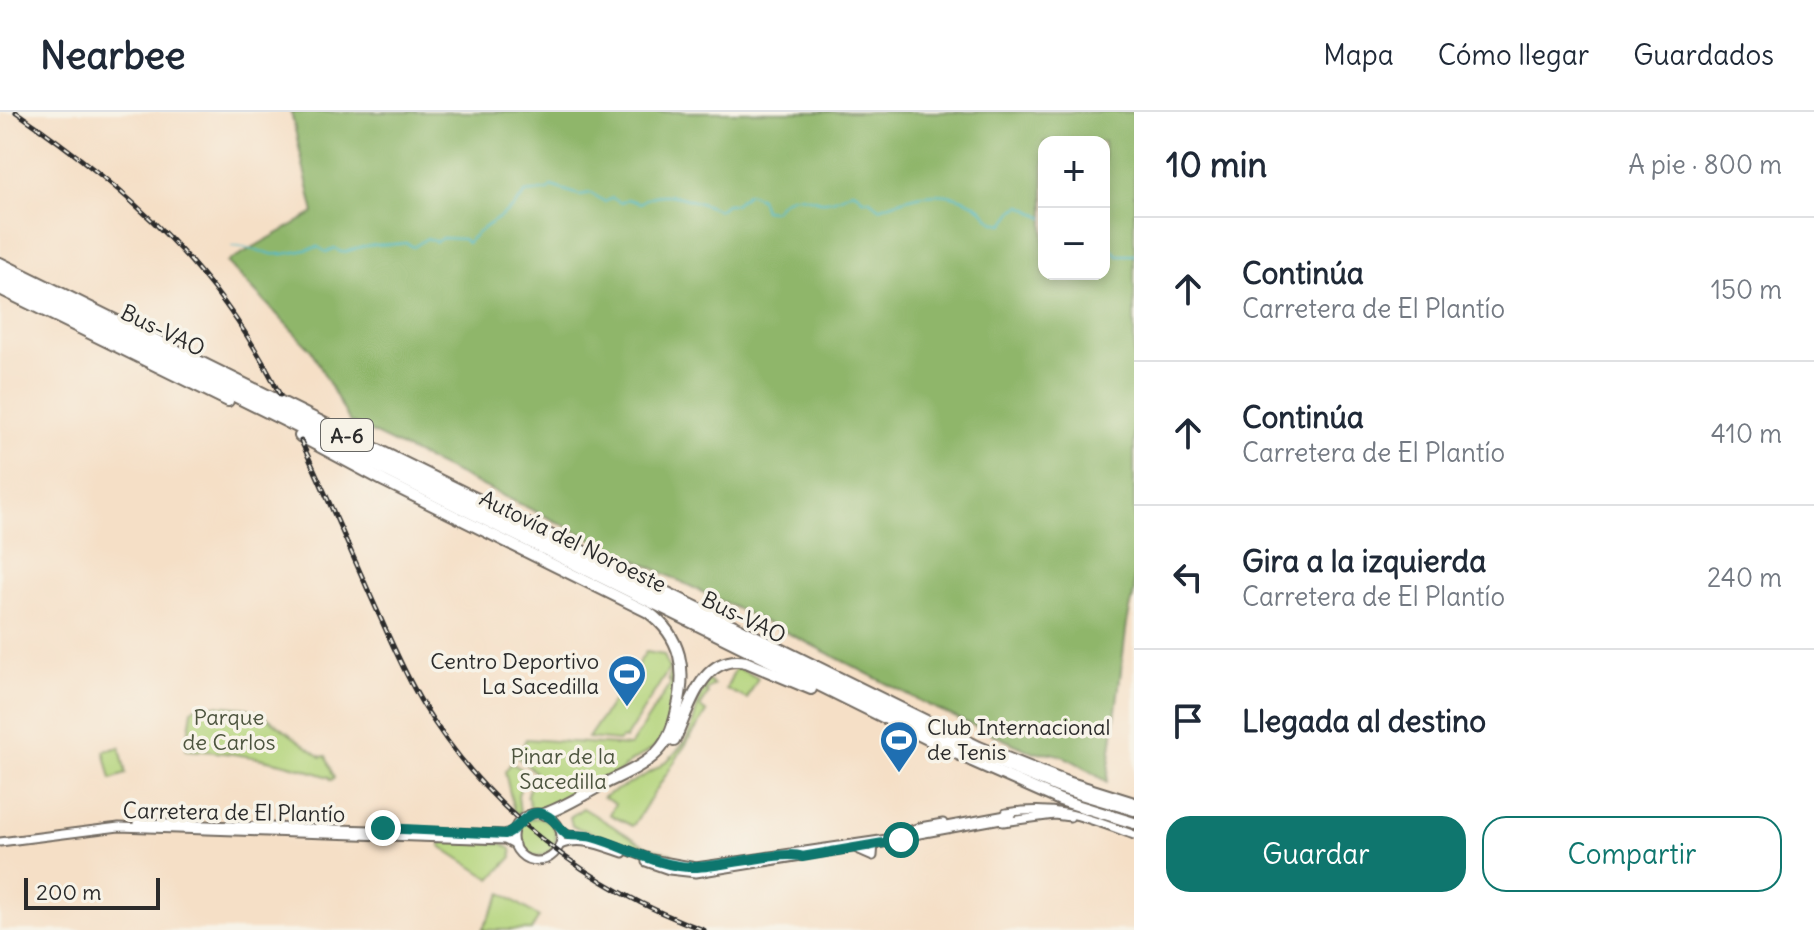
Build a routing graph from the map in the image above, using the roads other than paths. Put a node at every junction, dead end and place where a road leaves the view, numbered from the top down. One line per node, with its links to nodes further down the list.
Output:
1 (0, 260): 8 (highway, Autovía del Noroeste / A-6)
2 (0, 272): 14 (highway, Bus-VAO)
3 (0, 280): 5 (highway, Autovía del Noroeste / A-6)
4 (0, 289): 6 (highway)
5 (328, 442): 6 (highway); 10 (highway, Autovía del Noroeste / A-6)
6 (520, 547): 7 (highway)
7 (576, 574): 9 (highway); 15 (highway)
8 (851, 683): 11 (highway); 12 (highway, Autovía del Noroeste / A-6)
9 (828, 697): 10 (highway); 19 (highway)
10 (1027, 786): 18 (highway, Autovía del Noroeste / A-6)
11 (1134, 796)
12 (1134, 803)
13 (1115, 811): 14 (highway)
14 (1134, 813)
15 (544, 814): 19 (street); 20 (street)
16 (1064, 814): 21 (street); 22 (street); 22 (street)
17 (1009, 816): 22 (highway)
18 (1134, 823)
19 (558, 826): 26 (street); 28 (street)
20 (514, 830): 23 (street, Carretera de El Plantío); 25 (street)
21 (1134, 835)
22 (900, 838): 24 (street); 29 (street)
23 (0, 840): 25 (street, Carretera de El Plantío)
24 (873, 843): 27 (street); 28 (street); 29 (street)
25 (515, 845): 26 (street)
26 (560, 845): 31 (street)
27 (856, 848): 29 (street); 30 (street)
28 (767, 851): 30 (street); 31 (street)
29 (876, 856)
30 (802, 857): 31 (street)
31 (728, 869)

